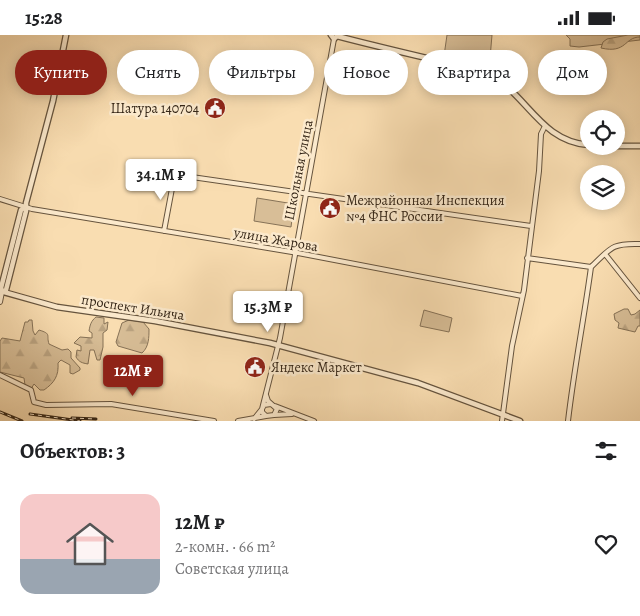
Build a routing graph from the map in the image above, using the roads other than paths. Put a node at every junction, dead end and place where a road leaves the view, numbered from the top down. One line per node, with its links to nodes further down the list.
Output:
1 (66, 35): 9 (street)
2 (335, 36): 3 (street); 7 (street, Школьная улица)
3 (545, 126): 4 (street); 10 (street)
4 (580, 143)
5 (625, 146): 6 (street)
6 (640, 146)
7 (305, 193): 10 (street); 11 (street); 13 (street, Школьная улица)
8 (0, 199): 9 (street, улица Жарова)
9 (25, 207): 11 (street, улица Жарова); 17 (street)
10 (531, 226): 15 (street)
11 (164, 231): 13 (street, улица Жарова)
12 (640, 244): 14 (street)
13 (295, 253): 18 (street, улица Жарова); 21 (street, Школьная улица)
14 (605, 254): 16 (street); 19 (street)
15 (527, 258): 16 (street); 18 (street)
16 (591, 267): 36 (street)
17 (1, 292): 20 (street); 21 (street, проспект Ильича)
18 (522, 295): 27 (street)
19 (640, 298)
20 (0, 302)
21 (278, 345): 23 (street, Школьная улица); 27 (street, проспект Ильича)
22 (0, 375): 31 (street)
23 (265, 393): 24 (street); 25 (street, Школьная улица)
24 (273, 405): 25 (street); 26 (street); 28 (street)
25 (262, 409): 29 (street); 30 (street)
26 (294, 414): 28 (street); 33 (street)
27 (503, 414): 34 (street); 35 (street, проспект Ильича)
28 (274, 415): 29 (street)
29 (266, 416): 30 (street)
30 (254, 419): 32 (street)
31 (214, 421)
32 (238, 421)
33 (314, 421)
34 (502, 421)
35 (520, 421)
36 (568, 421)

